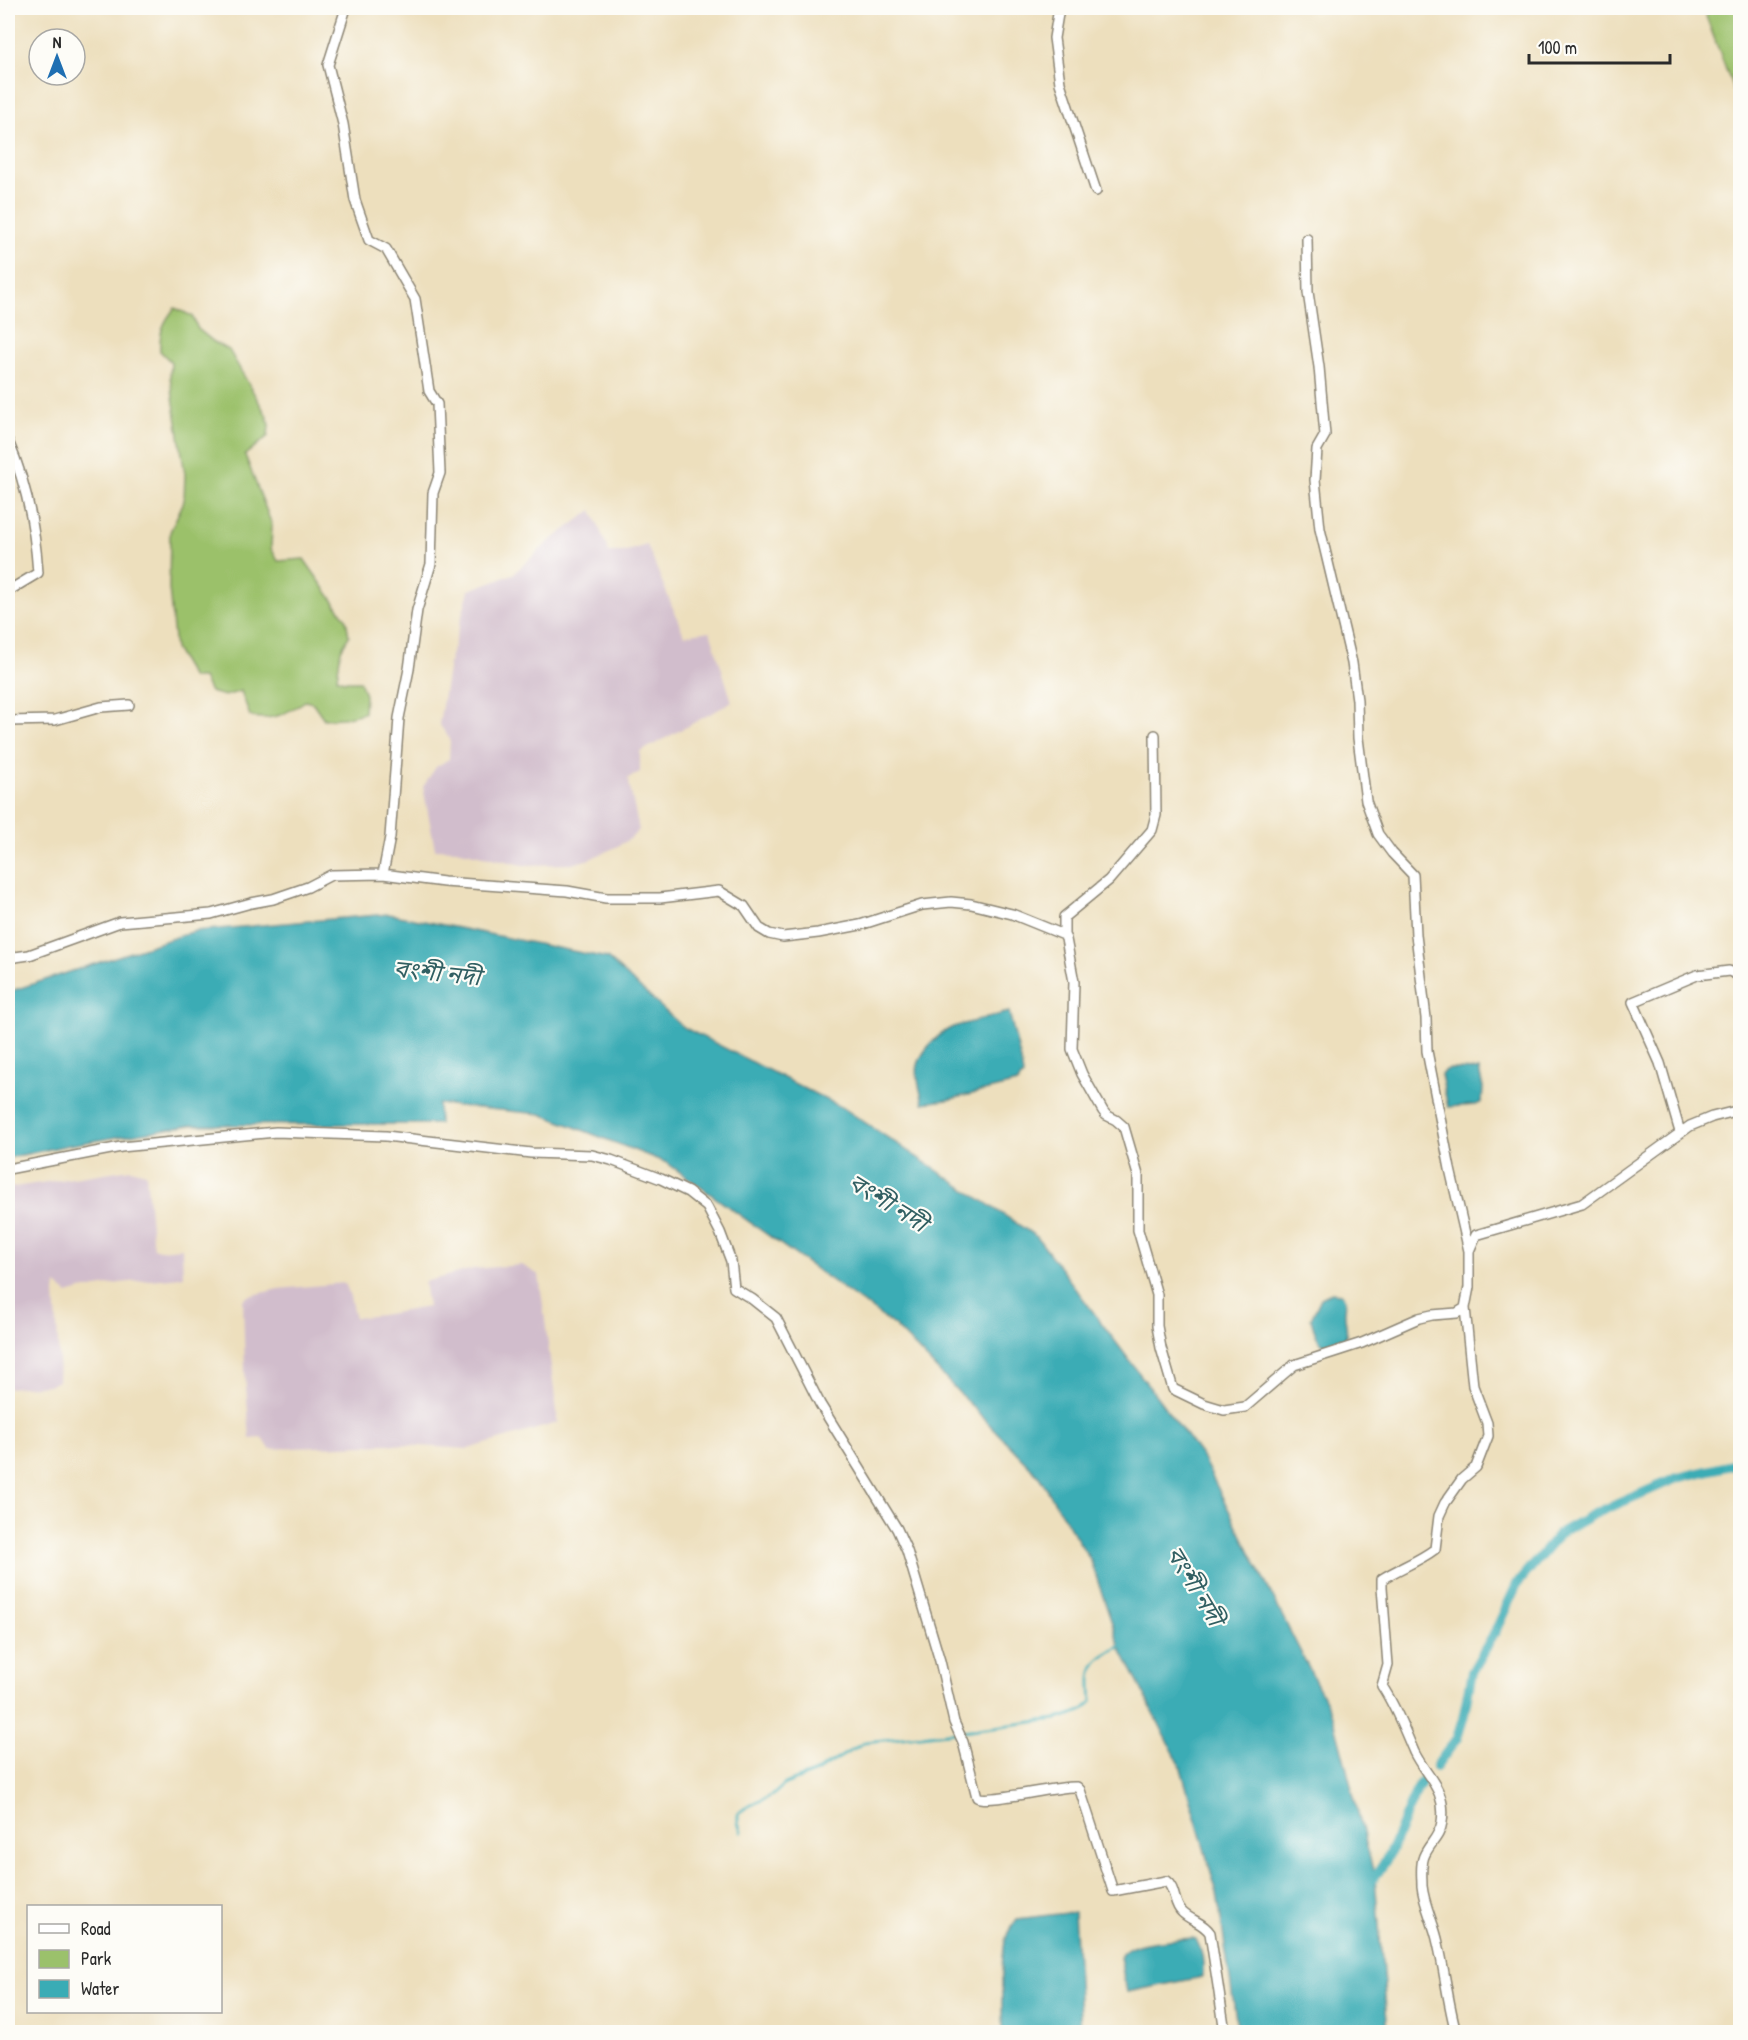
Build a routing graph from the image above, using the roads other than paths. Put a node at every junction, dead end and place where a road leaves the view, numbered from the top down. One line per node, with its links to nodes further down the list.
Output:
1 (346, 8): 10 (street)
2 (1059, 8): 3 (street)
3 (1096, 191)
4 (1307, 239): 17 (street)
5 (8, 441): 6 (street)
6 (8, 591)
7 (129, 705): 8 (street)
8 (8, 721)
9 (1155, 735): 11 (street)
10 (383, 874): 11 (street); 12 (street)
11 (1064, 935): 18 (street)
12 (8, 958)
13 (1740, 976): 15 (street)
14 (1740, 1110): 15 (street)
15 (1680, 1132): 17 (street)
16 (8, 1168): 19 (street)
17 (1469, 1251): 18 (street)
18 (1465, 1308): 20 (street)
19 (1225, 2032)
20 (1456, 2032)

